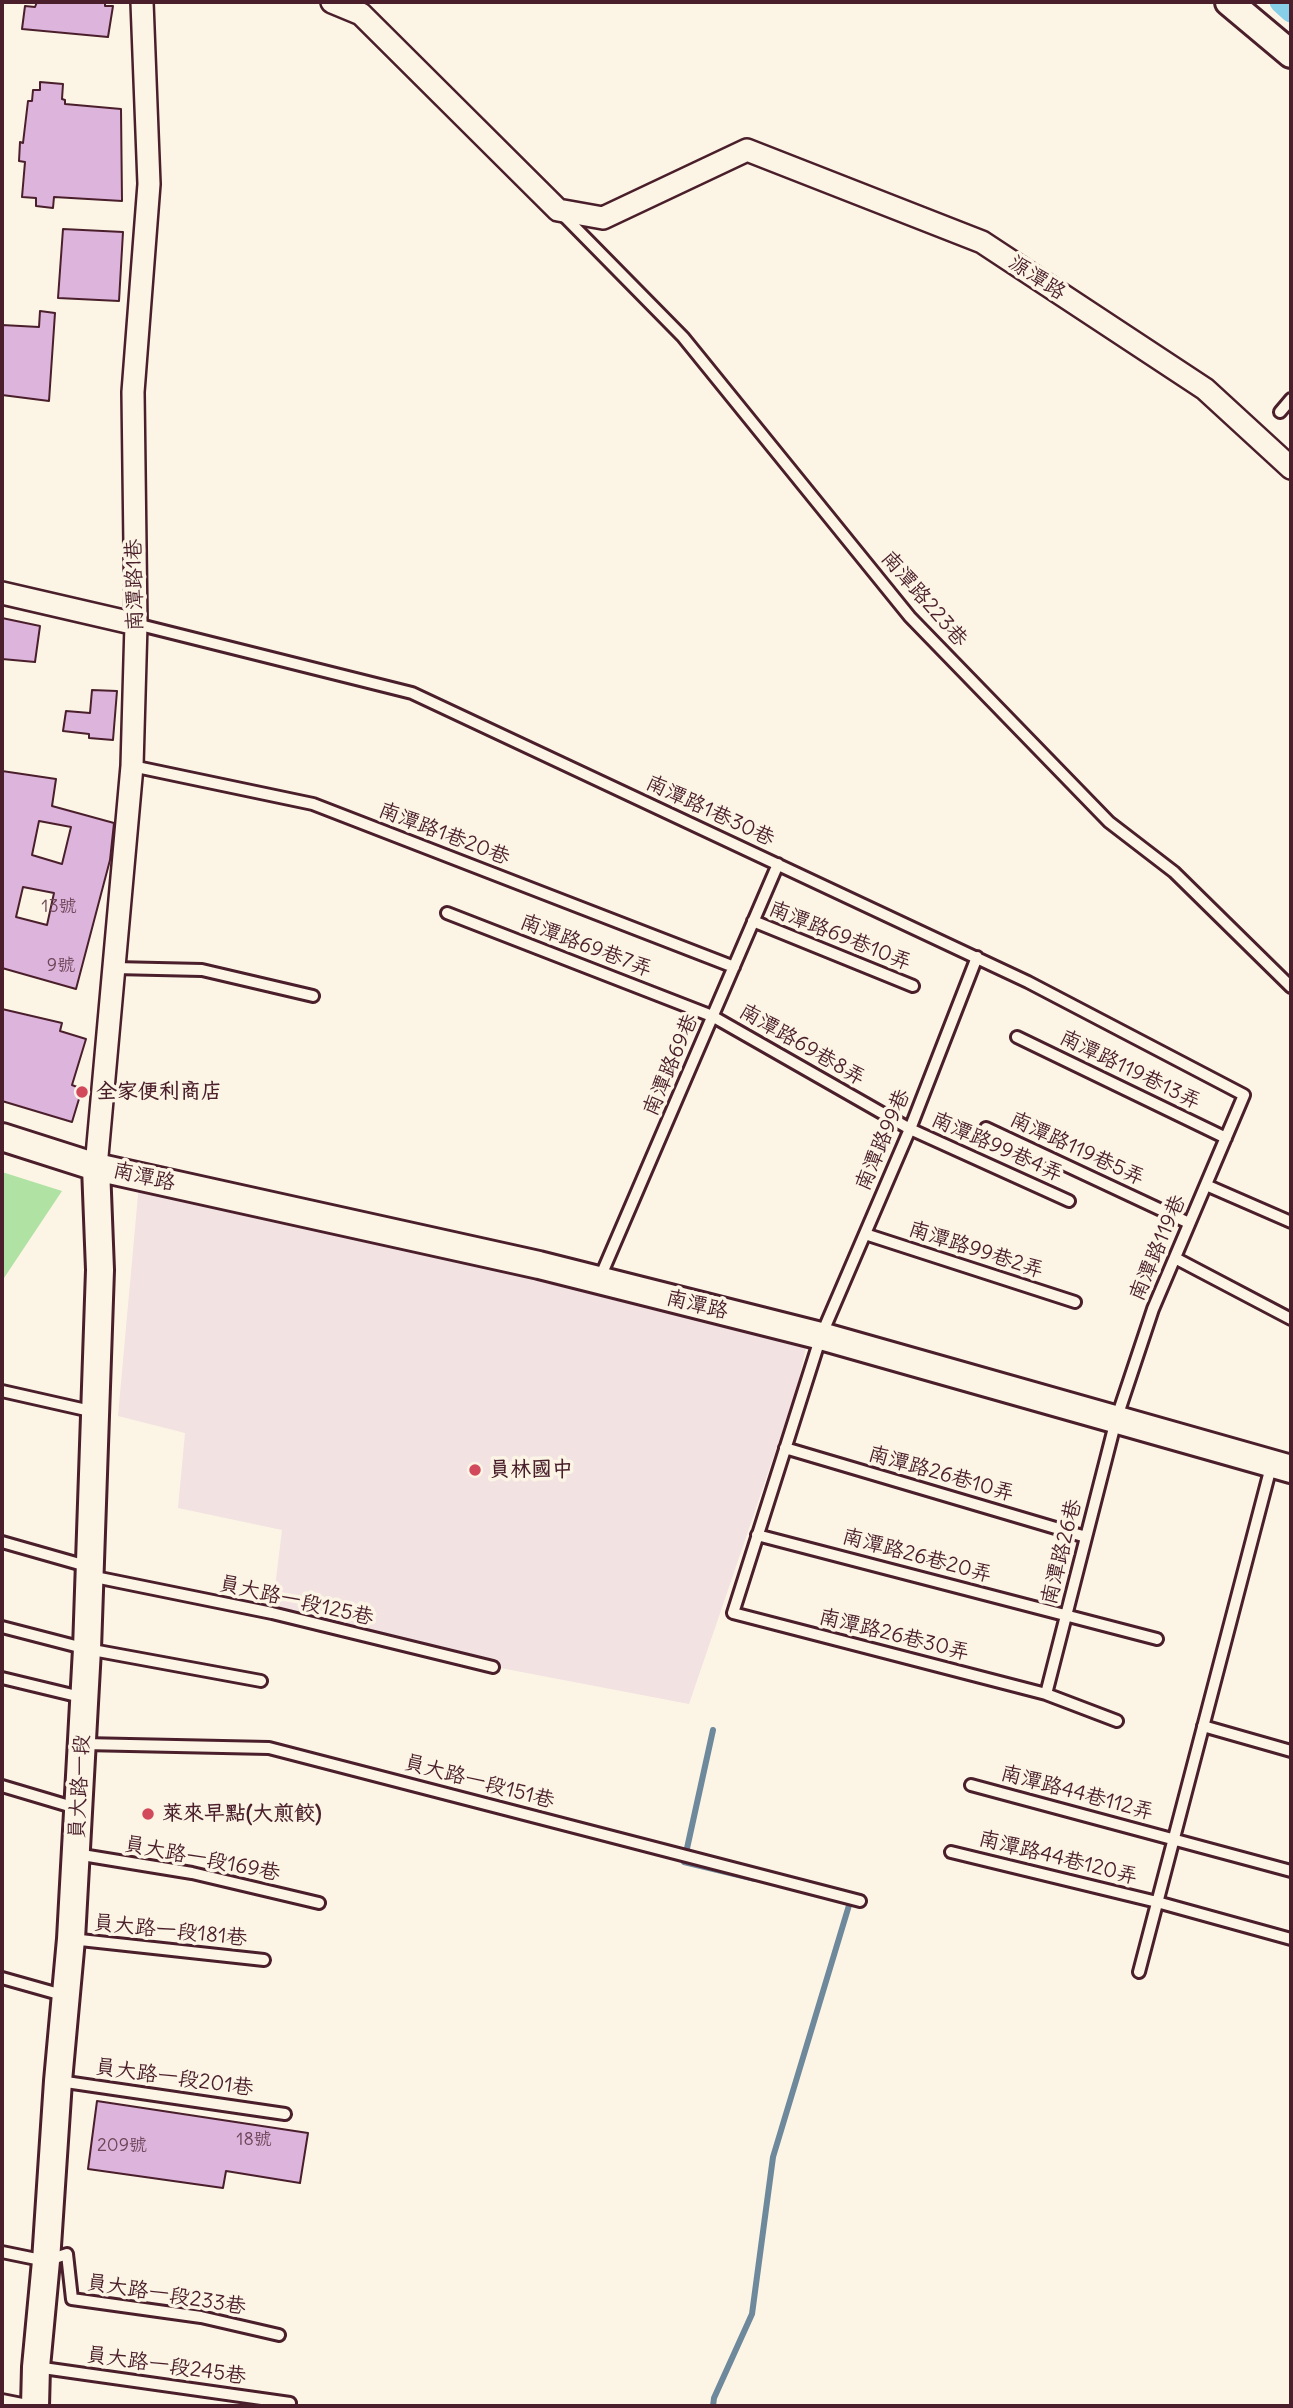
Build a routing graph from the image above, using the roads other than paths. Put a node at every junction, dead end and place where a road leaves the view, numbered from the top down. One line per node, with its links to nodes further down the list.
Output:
1 (142, 2): 10 (street, 南潭路1巷)
2 (332, 2): 5 (street)
3 (1229, 2): 4 (street)
4 (1291, 54)
5 (558, 210): 8 (street, 源潭路); 19 (lane, 南潭路223巷)
6 (1291, 399): 7 (lane)
7 (1280, 412)
8 (1291, 468)
9 (2, 593): 10 (street)
10 (136, 624): 11 (street, 南潭路1巷); 12 (lane, 南潭路1巷30巷)
11 (132, 766): 16 (lane, 南潭路1巷20巷); 17 (street, 南潭路1巷)
12 (778, 864): 14 (lane, 南潭路69巷); 15 (lane, 南潭路1巷30巷)
13 (446, 913): 21 (lane, 南潭路69巷7弄)
14 (753, 921): 16 (lane, 南潭路69巷); 18 (lane, 南潭路69巷10弄)
15 (977, 957): 23 (lane, 南潭路1巷30巷); 25 (lane, 南潭路99巷)
16 (734, 967): 21 (lane, 南潭路69巷)
17 (114, 968): 20 (lane); 28 (street, 南潭路1巷)
18 (913, 986)
19 (1291, 986)
20 (313, 996)
21 (712, 1016): 25 (lane, 南潭路69巷8弄); 35 (lane, 南潭路69巷)
22 (1017, 1037): 27 (lane, 南潭路119巷13弄)
23 (1244, 1095): 27 (lane, 南潭路119巷)
24 (986, 1128): 32 (lane, 南潭路119巷5弄)
25 (910, 1129): 30 (lane, 南潭路99巷4弄); 33 (lane, 南潭路99巷)
26 (2, 1137): 28 (street, 南潭路)
27 (1226, 1138): 29 (lane, 南潭路119巷)
28 (96, 1167): 35 (street, 南潭路); 40 (street, 員大路一段)
29 (1206, 1185): 31 (lane); 32 (lane, 南潭路119巷)
30 (1069, 1201)
31 (1291, 1222)
32 (1189, 1223): 34 (lane, 南潭路119巷)
33 (865, 1234): 36 (lane, 南潭路99巷2弄); 38 (lane, 南潭路99巷)
34 (1175, 1258): 37 (lane); 41 (lane, 南潭路119巷)
35 (599, 1280): 38 (street, 南潭路)
36 (1075, 1302)
37 (1291, 1319)
38 (821, 1336): 41 (street, 南潭路); 42 (lane, 南潭路99巷)
39 (2, 1391): 40 (lane)
40 (95, 1412): 47 (street, 員大路一段)
41 (1116, 1420): 43 (street, 南潭路); 45 (lane, 南潭路26巷)
42 (785, 1448): 44 (lane, 南潭路99巷); 45 (lane, 南潭路26巷10弄)
43 (1281, 1466): 59 (lane)
44 (757, 1535): 48 (lane, 南潭路99巷); 49 (lane, 南潭路26巷20弄)
45 (1086, 1536): 49 (lane, 南潭路26巷)
46 (2, 1542): 47 (lane, 員大路一段125巷)
47 (90, 1572): 52 (street, 員大路一段); 53 (lane, 員大路一段125巷)
48 (733, 1613): 56 (lane, 南潭路26巷30弄)
49 (1066, 1615): 51 (lane, 南潭路26巷20弄); 56 (lane, 南潭路26巷)
50 (2, 1627): 52 (lane)
51 (1157, 1639)
52 (88, 1649): 55 (lane); 57 (street, 員大路一段)
53 (493, 1667)
54 (2, 1678): 57 (lane)
55 (261, 1681)
56 (1046, 1694): 58 (lane, 南潭路26巷30弄)
57 (85, 1698): 60 (street, 員大路一段)
58 (1117, 1721)
59 (1203, 1727): 61 (lane); 65 (lane)
60 (82, 1744): 64 (street, 員大路一段); 69 (lane, 員大路一段151巷)
61 (1291, 1751)
62 (971, 1785): 65 (lane, 南潭路44巷112弄)
63 (2, 1786): 64 (lane)
64 (79, 1809): 67 (street, 員大路一段)
65 (1174, 1838): 68 (lane, 南潭路44巷112弄); 70 (lane)
66 (951, 1852): 70 (lane, 南潭路44巷120弄)
67 (76, 1854): 71 (lane, 員大路一段169巷); 73 (street, 員大路一段)
68 (1291, 1871)
69 (860, 1901)
70 (1157, 1902): 72 (lane, 南潭路44巷120弄); 75 (lane)
71 (319, 1903)
72 (1291, 1938)
73 (71, 1939): 74 (lane, 員大路一段181巷); 77 (street, 員大路一段)
74 (264, 1960)
75 (1139, 1972)
76 (2, 1978): 77 (lane)
77 (66, 1996): 78 (street, 員大路一段)
78 (58, 2081): 79 (lane, 員大路一段201巷); 81 (street, 員大路一段)
79 (285, 2114)
80 (2, 2252): 81 (lane)
81 (46, 2261): 82 (lane, 員大路一段233巷); 83 (street, 員大路一段)
82 (279, 2335)
83 (36, 2367): 85 (lane, 員大路一段245巷); 86 (street, 員大路一段)
84 (2, 2400): 86 (lane)
85 (290, 2403)
86 (34, 2406)

